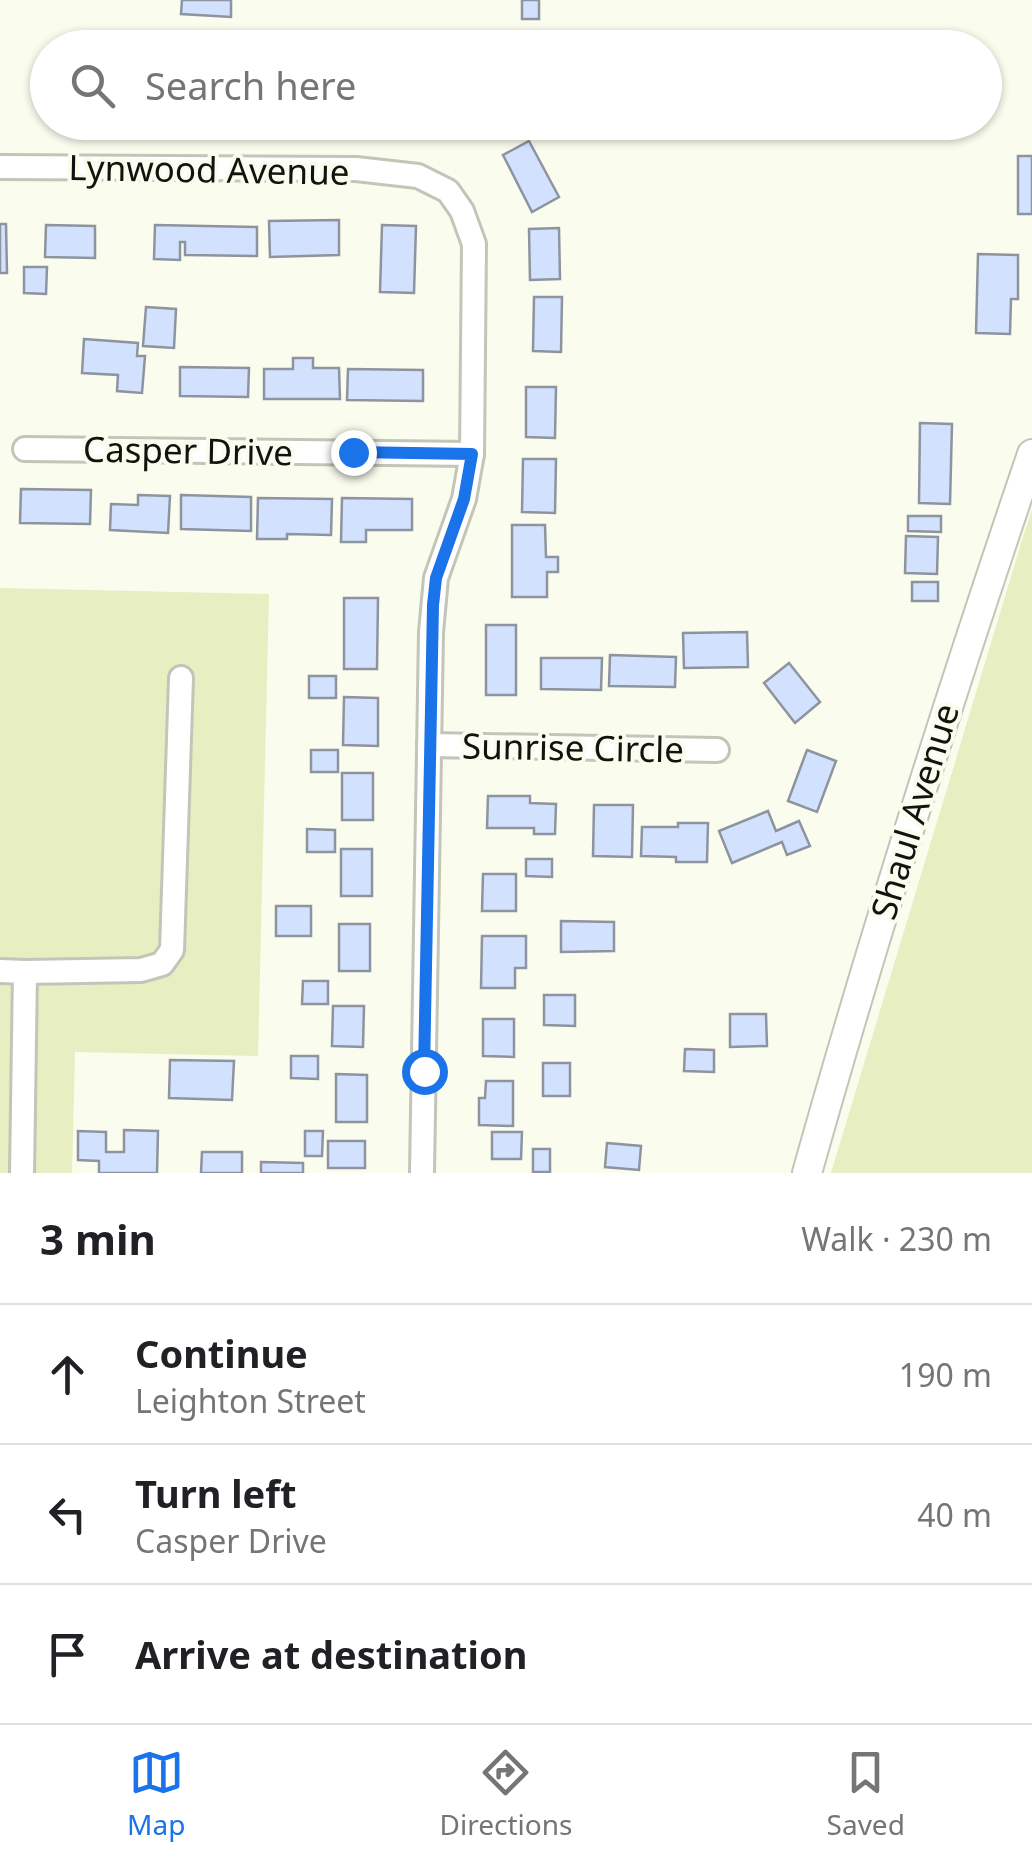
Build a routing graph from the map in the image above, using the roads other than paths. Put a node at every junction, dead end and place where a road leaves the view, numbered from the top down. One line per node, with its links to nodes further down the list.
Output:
1 (0, 168): 3 (street, Lynwood Avenue)
2 (25, 449): 3 (street, Casper Drive)
3 (472, 454): 7 (street)
4 (1032, 454): 5 (main road, Shaul Avenue)
5 (1025, 494): 13 (main road, Shaul Avenue)
6 (181, 678): 10 (street)
7 (429, 745): 8 (street, Sunrise Circle); 12 (street)
8 (717, 750)
9 (0, 971): 10 (street)
10 (25, 972): 11 (street)
11 (22, 1173)
12 (422, 1173)
13 (807, 1173)

